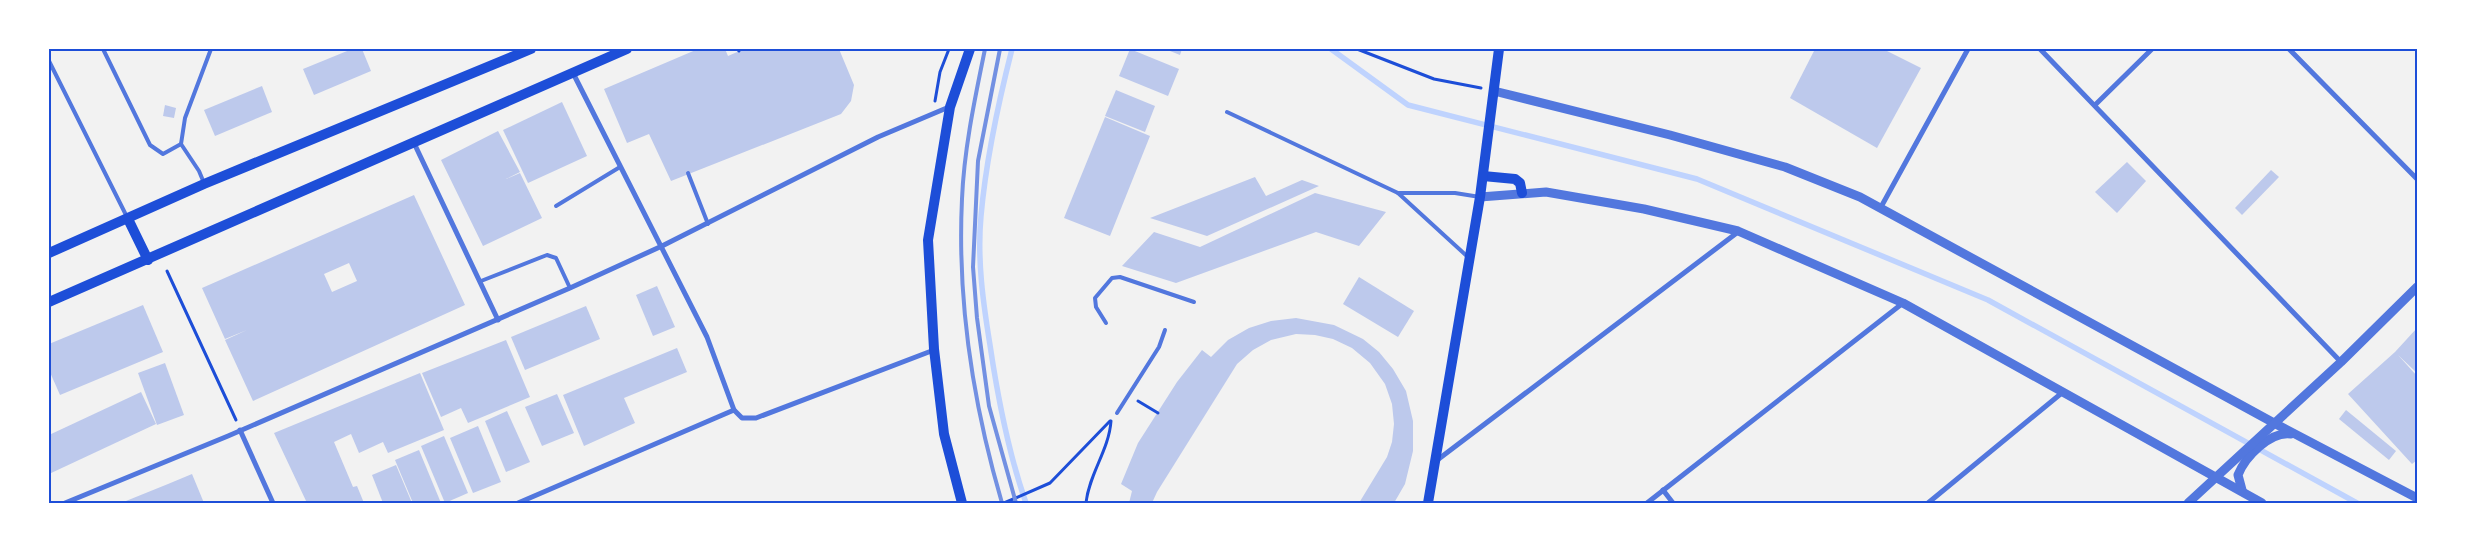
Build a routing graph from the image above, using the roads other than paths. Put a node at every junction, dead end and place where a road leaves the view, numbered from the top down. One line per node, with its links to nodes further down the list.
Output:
1 (103, 49): 18 (lane)
2 (211, 49): 18 (lane)
3 (531, 49): 23 (main road)
4 (627, 49): 12 (main road)
5 (970, 49): 15 (main road)
6 (1498, 49): 13 (main road)
7 (1968, 49): 28 (street)
8 (2040, 49): 14 (street)
9 (2152, 49): 14 (street)
10 (2289, 49): 22 (street)
11 (49, 61): 29 (lane)
12 (573, 73): 17 (main road); 19 (street)
13 (1490, 90): 21 (main road); 28 (street)
14 (2095, 105): 46 (street)
15 (950, 106): 30 (street); 45 (main road)
16 (1227, 112): 24 (lane)
17 (414, 143): 35 (main road); 36 (street)
18 (181, 144): 23 (lane)
19 (620, 167): 27 (lane); 32 (street)
20 (688, 173): 30 (lane)
21 (1483, 173): 25 (main road); 26 (main road)
22 (2417, 179)
23 (204, 184): 29 (main road)
24 (1398, 193): 26 (lane); 34 (lane)
25 (1522, 193): 26 (street); 31 (street)
26 (1480, 197): 34 (main road)
27 (556, 206)
28 (1881, 207): 50 (street)
29 (128, 219): 33 (main road); 35 (main road)
30 (708, 224): 32 (street)
31 (1738, 231): 41 (street); 54 (street)
32 (662, 246): 38 (street); 48 (street)
33 (49, 253)
34 (1469, 258): 54 (main road)
35 (148, 260): 39 (main road)
36 (481, 281): 38 (lane); 42 (street)
37 (2417, 287): 46 (street)
38 (570, 288): 42 (street)
39 (49, 302)
40 (1194, 302): 43 (lane)
41 (1903, 303): 47 (street); 56 (street)
42 (498, 320): 51 (street)
43 (1106, 323)
44 (1165, 330): 49 (lane)
45 (934, 350): 48 (street); 62 (main road)
46 (2341, 362): 50 (street)
47 (2063, 391): 55 (street); 66 (street)
48 (734, 410): 61 (street)
49 (1117, 413)
50 (2274, 424): 52 (street); 53 (street)
51 (240, 430): 59 (street); 60 (street)
52 (2296, 435): 53 (street); 58 (street)
53 (2263, 439): 55 (street); 57 (street)
54 (1434, 463): 63 (main road)
55 (2217, 476): 57 (street); 67 (street)
56 (1663, 490): 64 (street); 65 (street)
57 (2242, 490): 68 (street)
58 (2417, 498)
59 (65, 503)
60 (273, 503)
61 (518, 503)
62 (962, 503)
63 (1428, 503)
64 (1647, 503)
65 (1673, 503)
66 (1928, 503)
67 (2188, 503)
68 (2262, 503)

